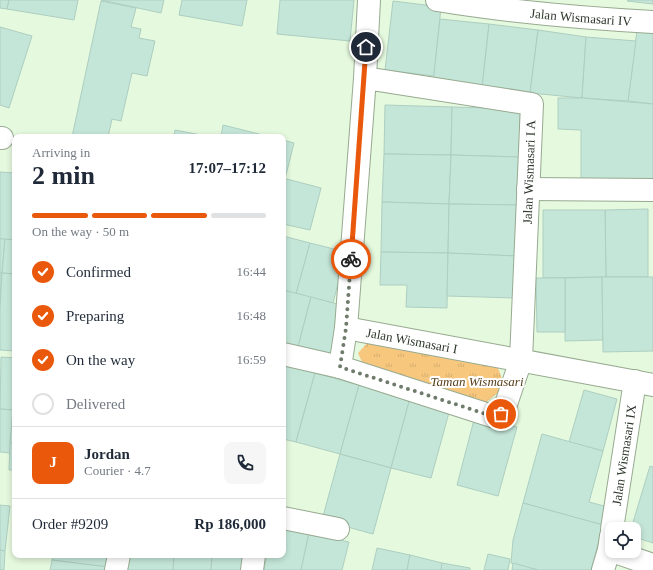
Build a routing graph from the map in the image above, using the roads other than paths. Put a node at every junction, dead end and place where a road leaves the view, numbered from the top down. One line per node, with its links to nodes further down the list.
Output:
1 (369, 0): 4 (street)
2 (437, 0): 3 (street, Jalan Wismasari IV)
3 (653, 22)
4 (365, 78): 5 (street, Jalan Wismasari I A); 7 (street)
5 (528, 189): 6 (street); 9 (street, Jalan Wismasari I A)
6 (653, 190)
7 (346, 328): 9 (street, Jalan Wismasari I); 10 (street)
8 (286, 355): 10 (street, Jalan Wismasari I A)
9 (521, 360): 10 (street, Jalan Wismasari I A); 11 (street, Jalan Wismasari I)
10 (340, 367)
11 (647, 381): 13 (street, Jalan Wismasari IX)
12 (286, 519): 14 (street)
13 (614, 522)
14 (338, 529)
15 (118, 558): 19 (street)
16 (254, 558): 20 (street)
17 (638, 558): 18 (street)
18 (653, 565)
19 (116, 570)
20 (252, 570)

